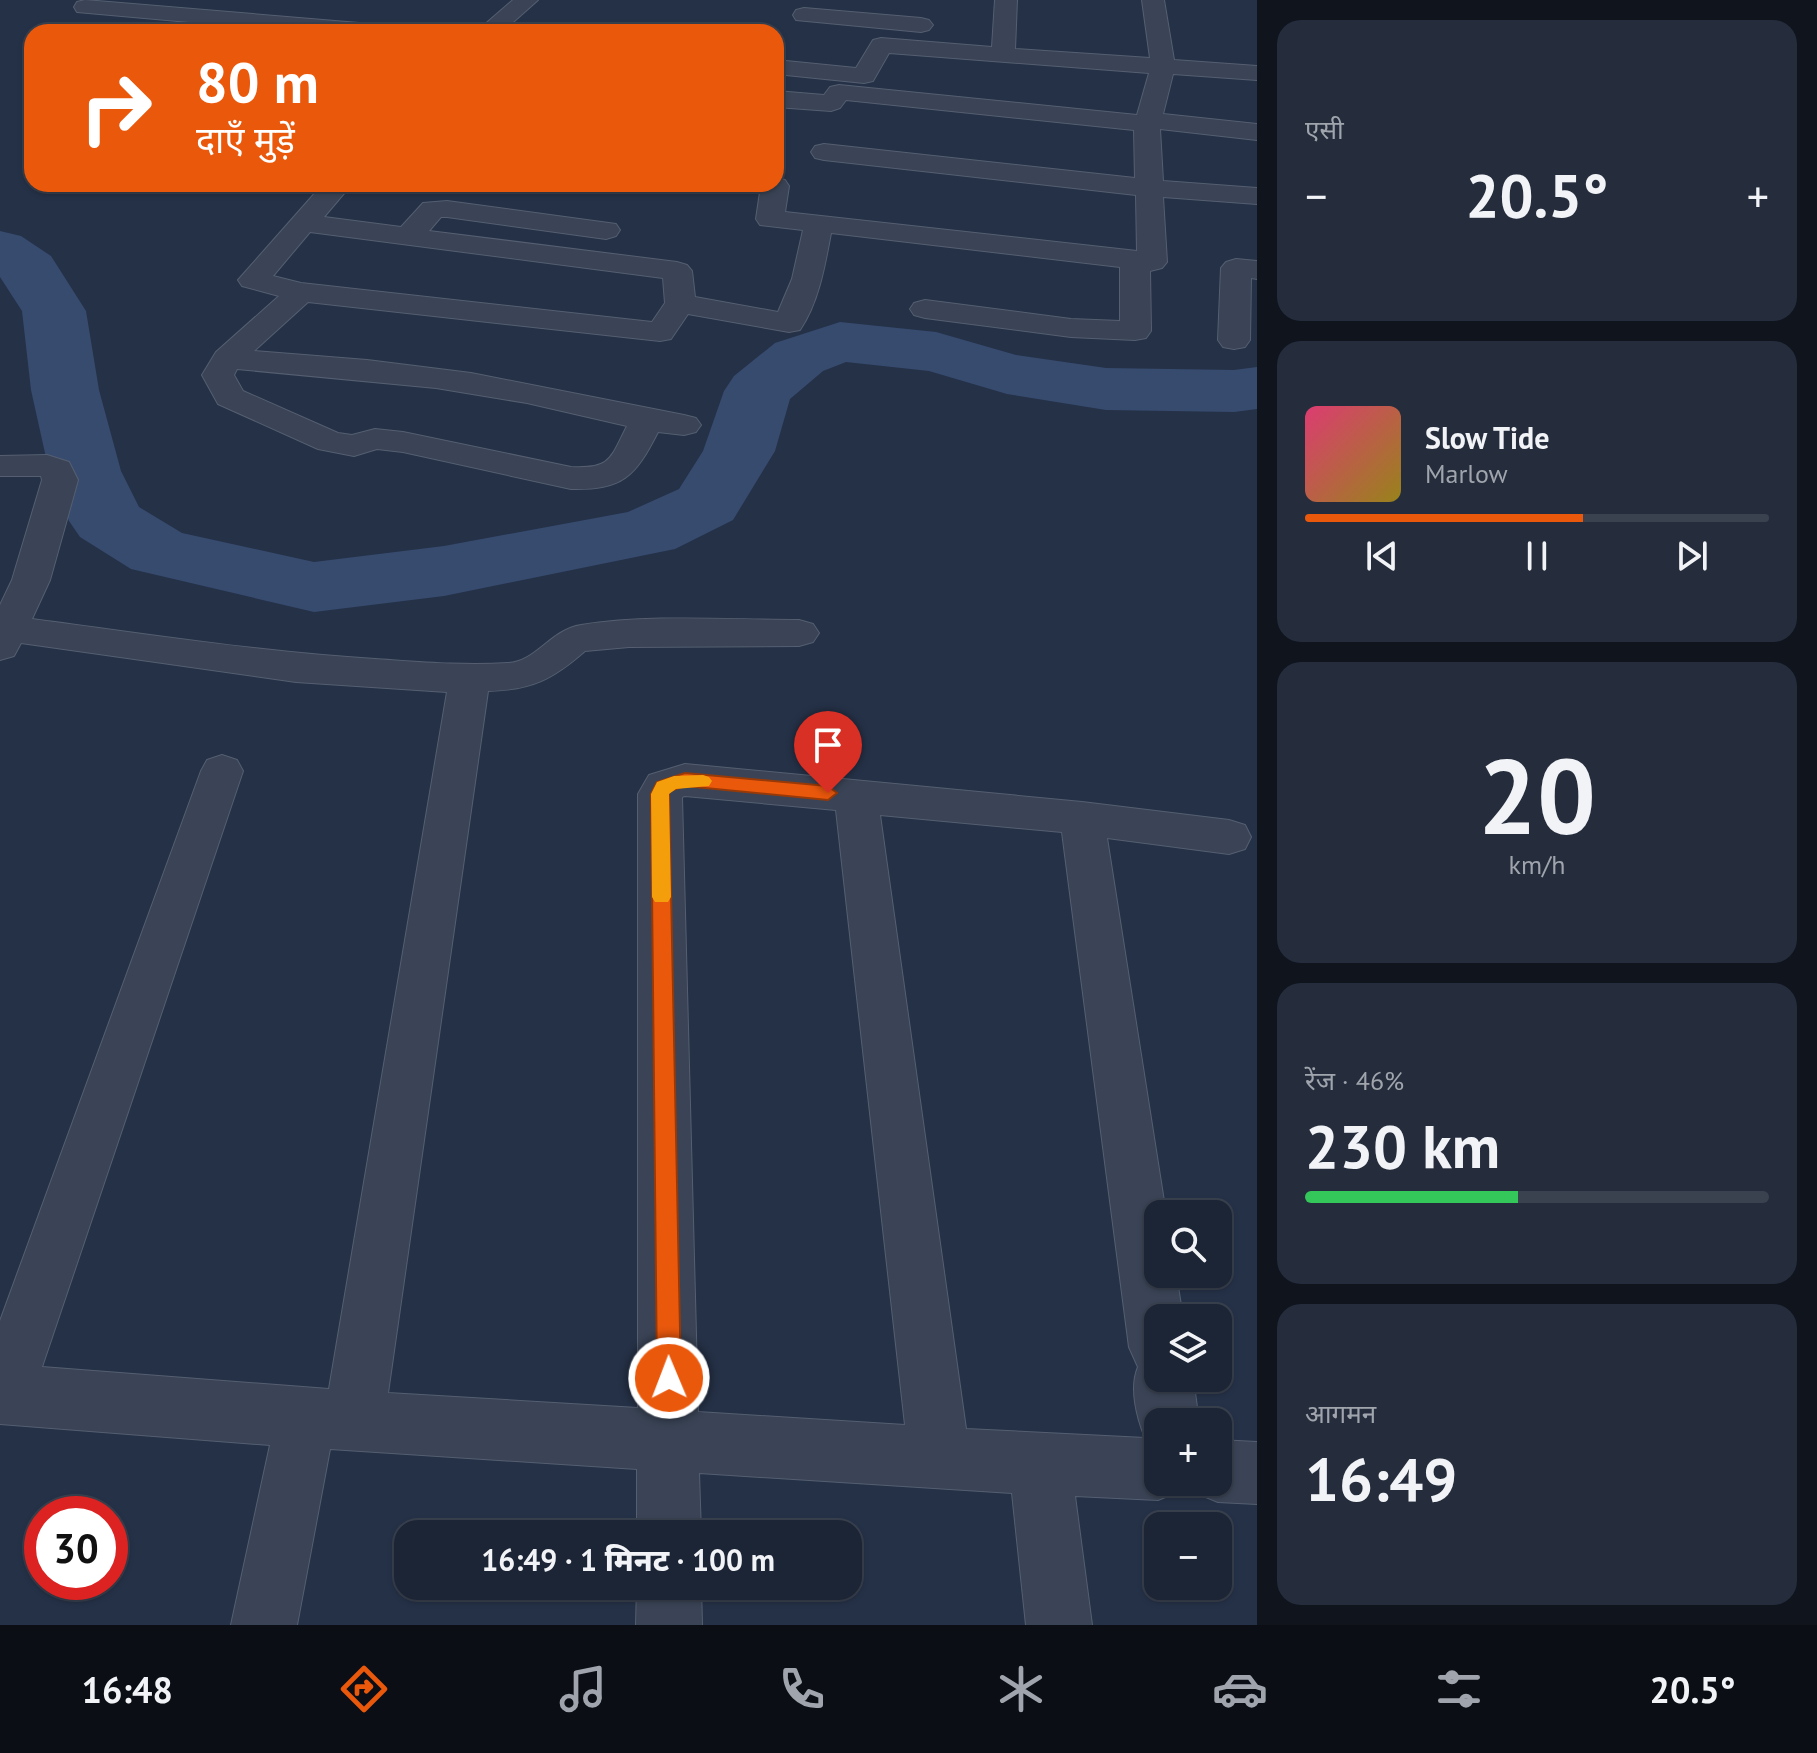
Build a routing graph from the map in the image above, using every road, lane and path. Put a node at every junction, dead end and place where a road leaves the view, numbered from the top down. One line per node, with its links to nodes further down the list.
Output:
1 (527, 0): 7 (street)
2 (1006, 0): 10 (street)
3 (1153, 0): 11 (street)
4 (85, 7): 6 (street)
5 (804, 15): 8 (street)
6 (288, 24)
7 (498, 24)
8 (942, 27)
9 (973, 30): 10 (street)
10 (1004, 44): 11 (street); 12 (street)
11 (1163, 67): 13 (street); 16 (street)
12 (784, 68)
13 (1257, 73)
14 (784, 100): 15 (street)
15 (831, 103): 16 (street); 18 (street)
16 (1147, 124): 17 (street); 18 (street)
17 (1257, 132)
18 (1148, 188): 21 (street); 26 (street)
19 (331, 192): 22 (street)
20 (774, 192): 23 (street)
21 (1257, 196)
22 (303, 223): 25 (street); 28 (street)
23 (819, 223): 26 (street); 29 (street)
24 (606, 230): 25 (street)
25 (408, 237): 29 (street)
26 (1135, 262): 30 (street)
27 (1257, 270): 31 (street)
28 (301, 292): 29 (street); 32 (street)
29 (680, 303)
30 (925, 309)
31 (1234, 340)
32 (227, 359): 33 (street); 33 (street)
33 (647, 421): 34 (street)
34 (684, 425)
35 (0, 466): 37 (street)
36 (799, 633): 38 (street)
37 (5, 638): 38 (street)
38 (470, 677): 45 (street)
39 (222, 771): 44 (street)
40 (856, 796): 41 (street); 46 (street); 47 (street)
41 (1082, 818): 42 (street); 43 (street)
42 (1229, 837)
43 (1152, 1304)
44 (2, 1394): 45 (street)
45 (330, 1419): 46 (street); 54 (street)
46 (670, 1441): 47 (street); 52 (street)
47 (939, 1458): 48 (street)
48 (1040, 1464): 49 (street); 56 (street)
49 (1144, 1468)
50 (1232, 1472): 51 (street)
51 (1257, 1473)
52 (669, 1520)
53 (669, 1600): 55 (street)
54 (264, 1625)
55 (669, 1625)
56 (1059, 1625)

